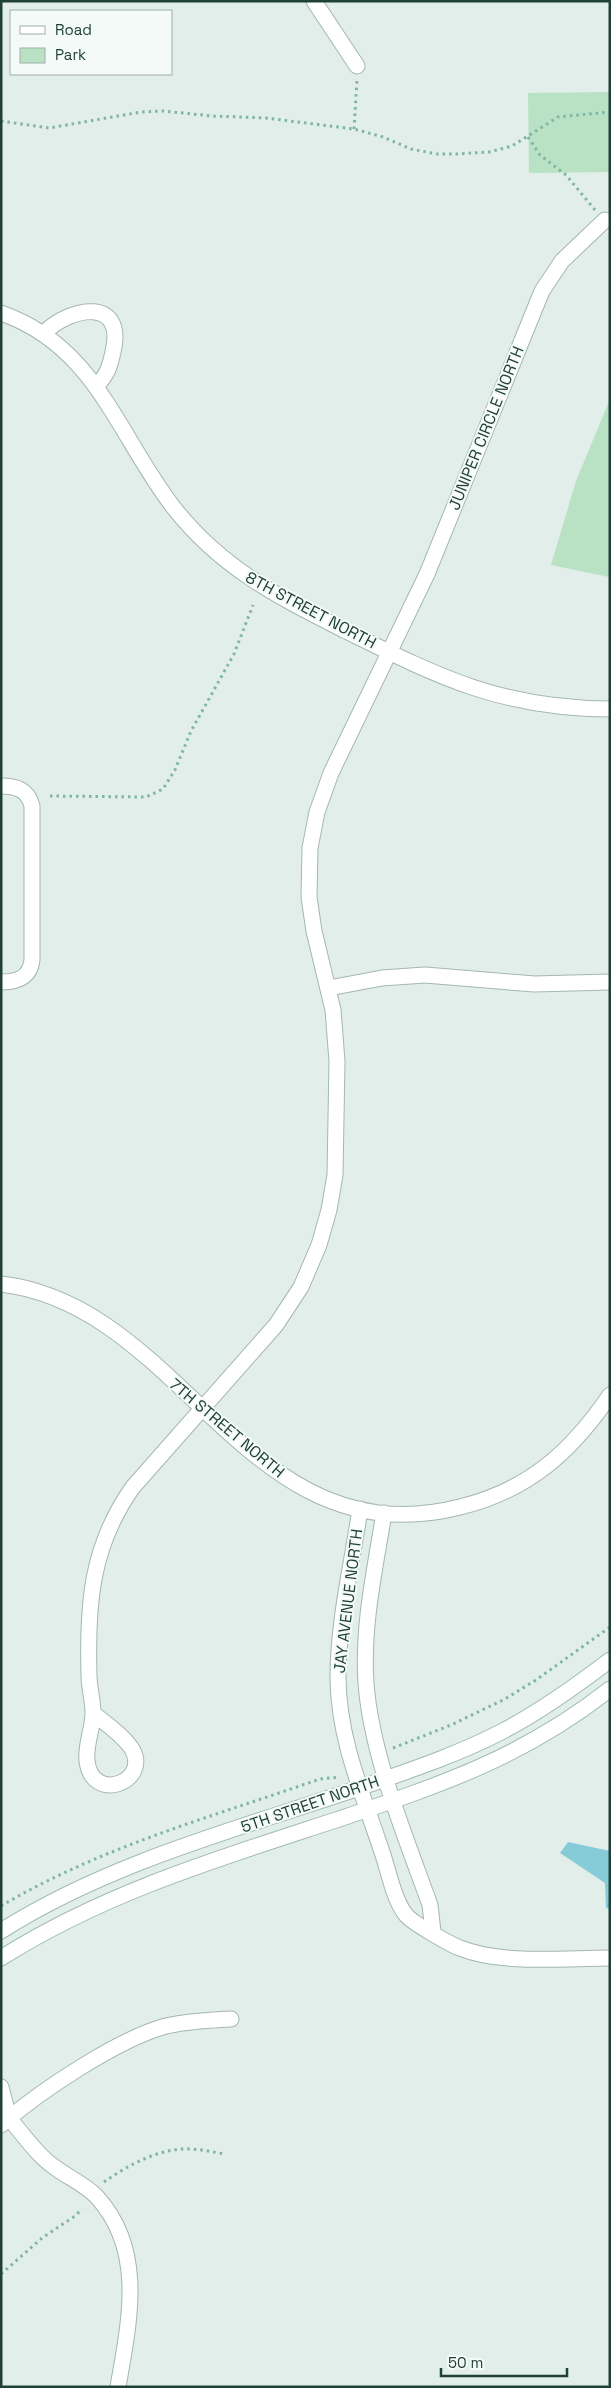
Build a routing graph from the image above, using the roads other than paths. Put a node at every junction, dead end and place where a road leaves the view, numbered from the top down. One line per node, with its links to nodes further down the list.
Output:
1 (314, 1): 2 (street)
2 (358, 66)
3 (605, 220): 7 (street, JUNIPER CIRCLE NORTH)
4 (1, 313): 5 (street, 8TH STREET NORTH)
5 (44, 333): 6 (street, 8TH STREET NORTH); 6 (street)
6 (96, 386): 7 (street, 8TH STREET NORTH)
7 (389, 652): 8 (street, 8TH STREET NORTH); 12 (street, JUNIPER CIRCLE NORTH)
8 (610, 709)
9 (1, 786): 10 (street)
10 (1, 982)
11 (610, 982): 12 (street)
12 (329, 988): 15 (street, JUNIPER CIRCLE NORTH)
13 (1, 1284): 15 (street, 7TH STREET NORTH)
14 (610, 1395): 17 (street, 7TH STREET NORTH)
15 (203, 1409): 16 (street, 7TH STREET NORTH); 20 (street, JUNIPER CIRCLE NORTH)
16 (360, 1509): 17 (street, 7TH STREET NORTH); 22 (street, JAY AVENUE NORTH)
17 (384, 1513): 21 (street, JAY AVENUE NORTH)
18 (610, 1660): 21 (street, 5TH STREET NORTH)
19 (610, 1689): 23 (street, 5TH STREET NORTH)
20 (93, 1713): 20 (street, JUNIPER CIRCLE NORTH)
21 (387, 1778): 22 (street, 5TH STREET NORTH); 23 (street, JAY AVENUE NORTH)
22 (360, 1787): 24 (street, JAY AVENUE NORTH); 25 (street, 5TH STREET NORTH)
23 (394, 1800): 24 (street, 5TH STREET NORTH); 26 (street, JAY AVENUE NORTH)
24 (368, 1809): 26 (street, JAY AVENUE NORTH); 27 (street, 5TH STREET NORTH)
25 (1, 1930)
26 (433, 1932): 28 (street, JAY AVENUE NORTH)
27 (1, 1958)
28 (610, 1958)
29 (231, 2019): 31 (street)
30 (1, 2087): 31 (street)
31 (4, 2119): 32 (street)
32 (118, 2387)

